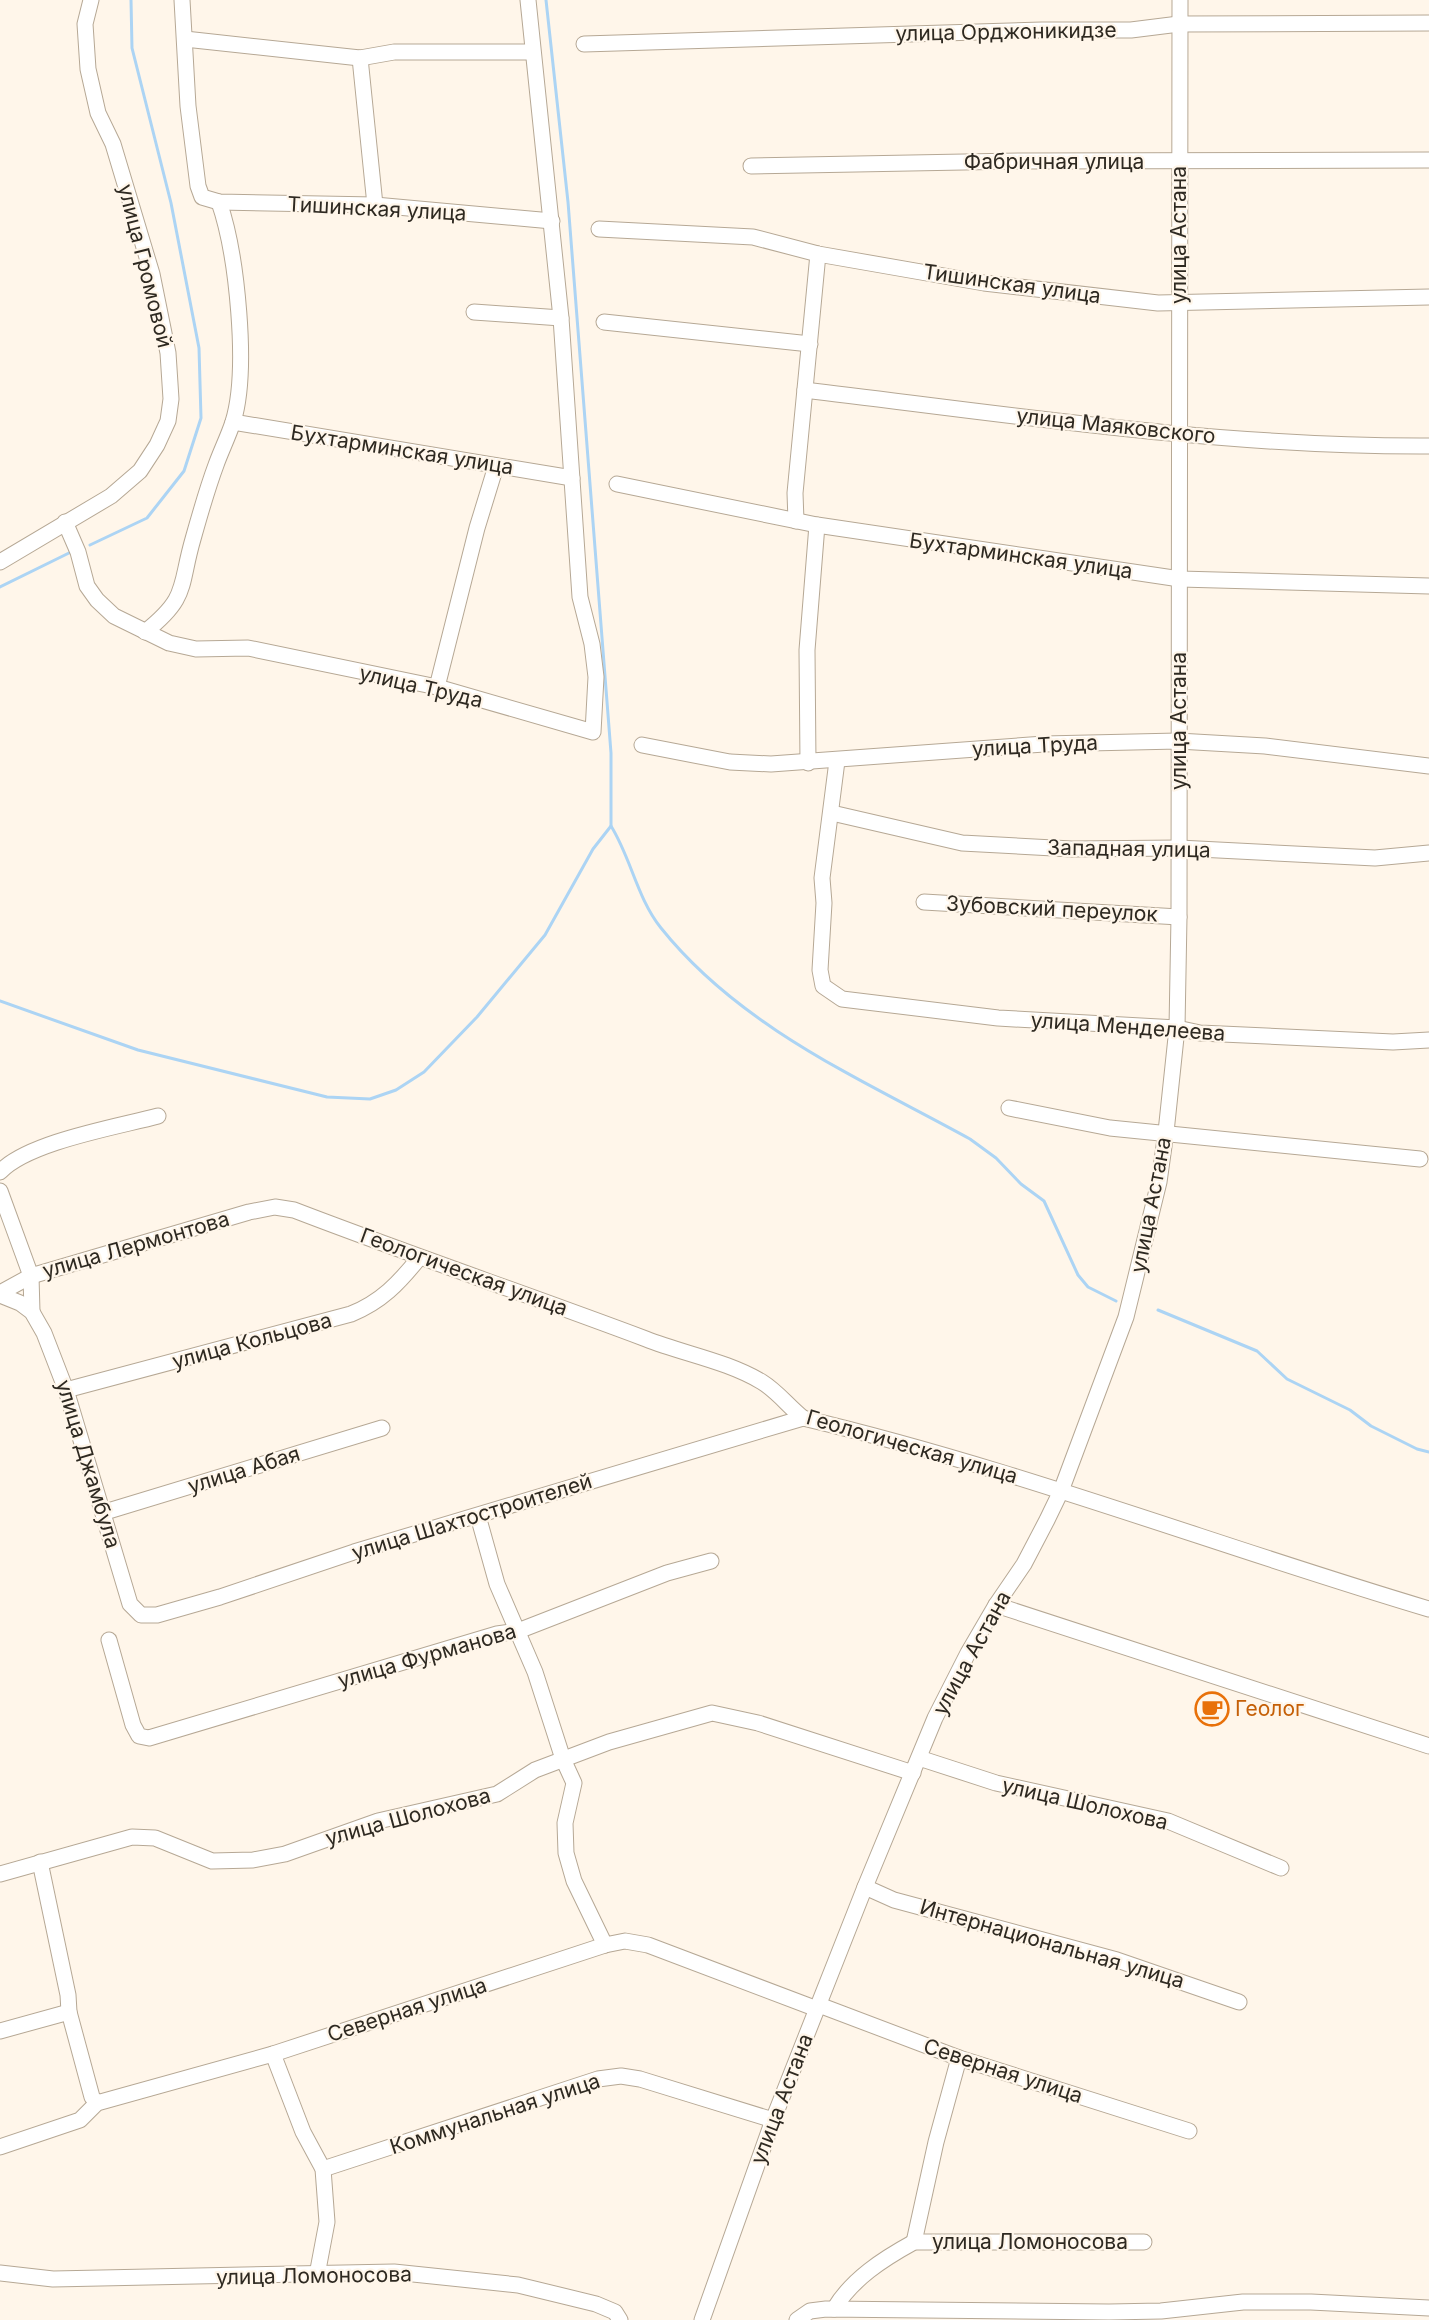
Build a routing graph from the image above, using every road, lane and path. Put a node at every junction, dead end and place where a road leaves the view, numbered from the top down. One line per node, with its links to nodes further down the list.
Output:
1 (91, 0): 33 (street, улица Громовой)
2 (182, 0): 7 (street)
3 (528, 0): 9 (street)
4 (1180, 0): 6 (street, улица Астана)
5 (1429, 23): 6 (street, улица Орджоникидзе)
6 (1179, 24): 8 (street, улица Орджоникидзе); 12 (street, улица Астана)
7 (185, 39): 10 (street); 14 (street, Тишинская улица)
8 (584, 44)
9 (532, 52): 10 (street); 16 (street)
10 (360, 58): 15 (street)
11 (1429, 160): 12 (street, Фабричная улица)
12 (1179, 162): 13 (street, Фабричная улица); 20 (street, улица Астана)
13 (751, 166)
14 (219, 202): 15 (street, Тишинская улица); 26 (street)
15 (375, 205): 16 (street, Тишинская улица)
16 (552, 221): 22 (street)
17 (599, 229): 18 (street, Тишинская улица)
18 (818, 254): 20 (street, Тишинская улица); 24 (street)
19 (1429, 297): 20 (street, Тишинская улица)
20 (1178, 303): 27 (street, улица Астана)
21 (474, 312): 22 (street)
22 (561, 318): 30 (street)
23 (604, 322): 24 (street)
24 (810, 344): 25 (street)
25 (805, 390): 27 (street, улица Маяковского); 32 (street)
26 (233, 422): 29 (street, Бухтарминская улица); 38 (street)
27 (1180, 434): 28 (street, улица Маяковского); 36 (street, улица Астана)
28 (1429, 446)
29 (496, 466): 30 (street, Бухтарминская улица); 39 (street)
30 (572, 478): 39 (street, улица Труда)
31 (618, 484): 32 (street, Бухтарминская улица)
32 (796, 521): 34 (street, Бухтарминская улица)
33 (65, 522): 35 (street, улица Громовой); 38 (street, улица Труда)
34 (817, 525): 36 (street, Бухтарминская улица); 43 (street)
35 (0, 562)
36 (1180, 579): 37 (street, Бухтарминская улица); 40 (street, улица Астана)
37 (1429, 586)
38 (145, 632): 39 (street, улица Труда)
39 (437, 687)
40 (1178, 741): 42 (street, улица Труда); 44 (street, улица Труда); 46 (street, улица Астана)
41 (642, 745): 43 (street, улица Труда)
42 (837, 761): 43 (street, улица Труда); 45 (street)
43 (808, 763)
44 (1429, 766)
45 (832, 813): 46 (street, Западная улица); 50 (street, улица Менделеева)
46 (1179, 848): 47 (street, Западная улица); 49 (street, улица Астана)
47 (1429, 853)
48 (924, 902): 49 (street, Зубовский переулок)
49 (1179, 917): 50 (street, улица Астана)
50 (1177, 1028): 51 (street, улица Менделеева); 54 (street, улица Астана)
51 (1429, 1040)
52 (1009, 1108): 54 (street)
53 (158, 1116): 56 (street)
54 (1166, 1132): 55 (street); 66 (street, улица Астана)
55 (1420, 1159)
56 (0, 1172)
57 (0, 1191): 60 (street, улица Джамбула)
58 (275, 1207): 59 (street, Геологическая улица); 60 (street, улица Лермонтова)
59 (419, 1258): 63 (street, улица Кольцова); 64 (street, Геологическая улица)
60 (31, 1276): 61 (street, улица Лермонтова); 62 (street, улица Джамбула)
61 (0, 1294): 62 (street, улица Лермонтова)
62 (26, 1308): 63 (street, улица Джамбула)
63 (66, 1390): 67 (street, улица Джамбула)
64 (803, 1418): 66 (street, Геологическая улица); 68 (street, улица Шахтостроителей)
65 (382, 1428): 67 (street, улица Абая)
66 (1061, 1491): 70 (street, улица Астана); 71 (street, Геологическая улица)
67 (105, 1512): 72 (street, улица Джамбула)
68 (478, 1516): 72 (street, улица Шахтостроителей); 73 (street)
69 (711, 1561): 73 (street, улица Фурманова)
70 (996, 1605): 75 (street); 77 (street, улица Астана)
71 (1429, 1609)
72 (141, 1615)
73 (518, 1630): 74 (street, улица Фурманова); 76 (street)
74 (109, 1640)
75 (1429, 1746)
76 (563, 1759): 77 (street, улица Шолохова); 78 (street, улица Шолохова); 82 (street)
77 (916, 1766): 79 (street, улица Шолохова); 81 (street, улица Астана)
78 (40, 1862): 80 (street, улица Шолохова); 85 (street)
79 (1281, 1868)
80 (0, 1874)
81 (865, 1887): 83 (street, Интернациональная улица); 84 (street, улица Астана)
82 (605, 1945): 84 (street, Северная улица); 87 (street, Северная улица)
83 (1239, 2002)
84 (818, 2007): 88 (street, Северная улица); 90 (street, улица Астана)
85 (69, 2012): 86 (street); 89 (street)
86 (0, 2031)
87 (273, 2054): 89 (street, Северная улица); 93 (street)
88 (959, 2058): 91 (street, Северная улица); 94 (street)
89 (97, 2103): 92 (street, Северная улица)
90 (773, 2120): 93 (street, Коммунальная улица); 103 (street, улица Астана)
91 (1189, 2131)
92 (0, 2147)
93 (323, 2169): 97 (street)
94 (914, 2242): 95 (street, улица Ломоносова); 99 (street, улица Ломоносова)
95 (1144, 2242)
96 (0, 2273): 97 (street, улица Ломоносова)
97 (318, 2275): 102 (street, улица Ломоносова)
98 (1429, 2308): 101 (street)
99 (834, 2309): 100 (street); 104 (street)
100 (982, 2315): 101 (street)
101 (1109, 2316)
102 (620, 2320)
103 (702, 2320)
104 (797, 2320)

